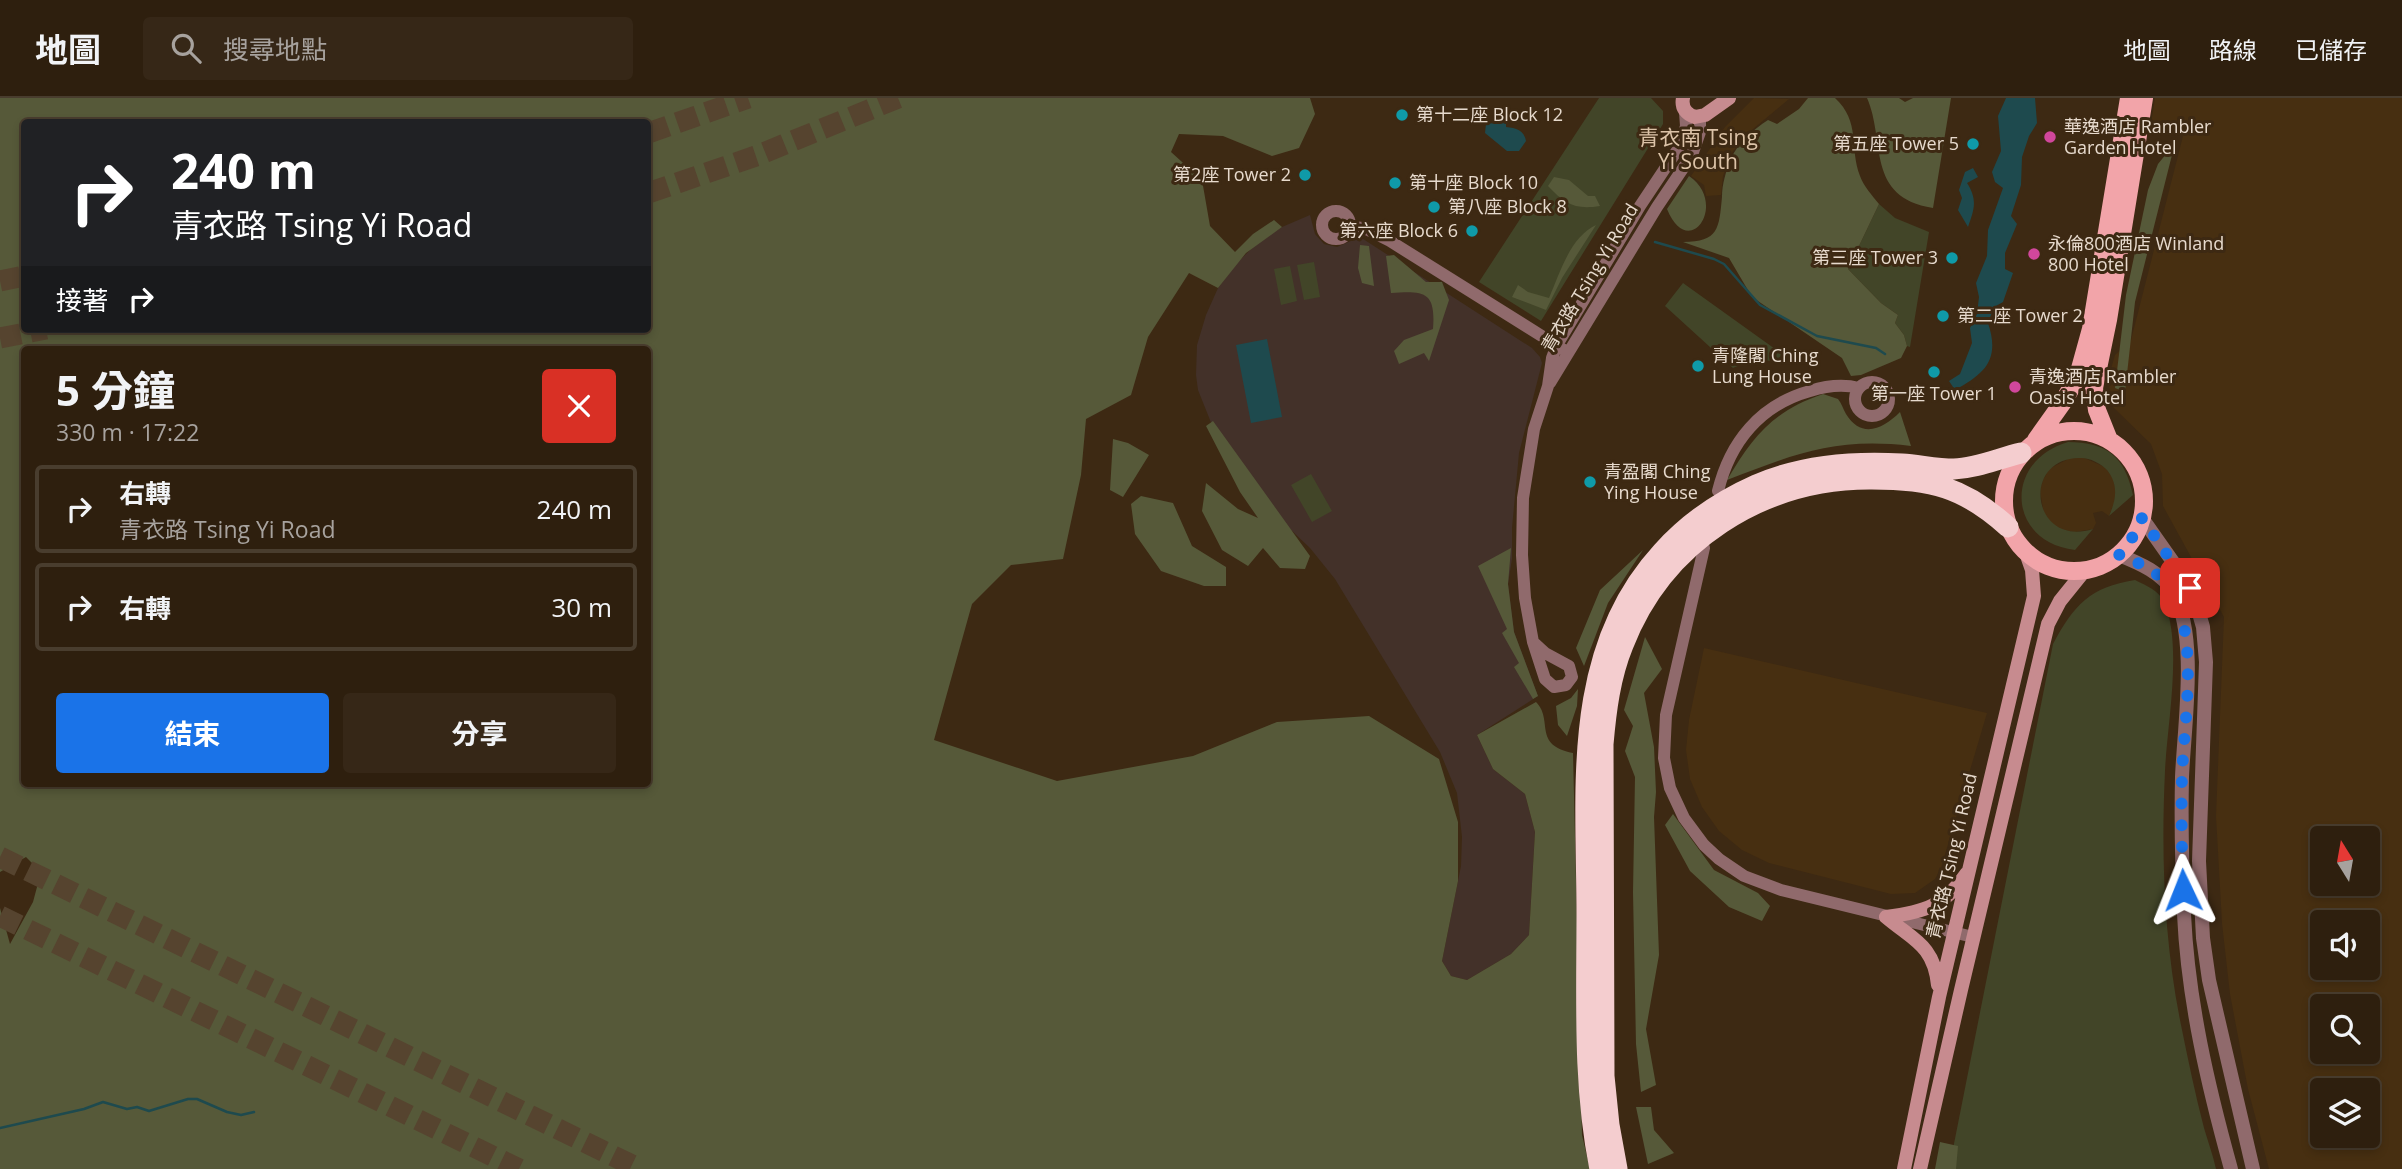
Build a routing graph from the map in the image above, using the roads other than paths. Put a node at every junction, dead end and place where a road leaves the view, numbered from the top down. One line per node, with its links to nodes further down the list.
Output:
1 (1730, 98): 5 (main road)
2 (2129, 98): 6 (main road, 青衣路 Tsing Yi Road)
3 (2144, 98): 6 (main road, 青衣路 Tsing Yi Road)
4 (1682, 103): 5 (main road); 8 (street, 青衣路 Tsing Yi Road)
5 (1707, 108): 9 (street, 青衣路 Tsing Yi Road)
6 (2132, 123): 12 (main road, 青衣路 Tsing Yi Road); 13 (main road, 青衣路 Tsing Yi Road)
7 (1350, 227): 8 (street)
8 (1557, 345): 9 (street); 10 (street, 青衣路 Tsing Yi Road)
9 (1569, 353): 10 (street, 青衣路 Tsing Yi Road)
10 (1548, 386): 22 (street, 青衣路 Tsing Yi Road)
11 (1859, 388): 15 (street)
12 (2109, 440): 13 (main road); 16 (main road, 青衣路 Tsing Yi Road)
13 (2029, 447): 14 (highway); 17 (main road, 青衣路 Tsing Yi Road)
14 (1786, 483): 17 (highway); 28 (highway); 29 (highway)
15 (1718, 491)
16 (2142, 518): 20 (main road); 33 (street)
17 (2008, 527): 19 (main road, 青衣路 Tsing Yi Road)
18 (1704, 548): 24 (street)
19 (2026, 553): 21 (main road, 青衣路 Tsing Yi Road); 23 (main road, 青衣路 Tsing Yi Road)
20 (2119, 555): 21 (main road, 青衣路 Tsing Yi Road); 32 (street)
21 (2085, 570): 26 (main road, 青衣路 Tsing Yi Road)
22 (1533, 642)
23 (1972, 865): 24 (main road); 25 (main road, 青衣路 Tsing Yi Road)
24 (1886, 916): 25 (street); 27 (main road)
25 (1956, 932): 26 (street); 27 (main road, 青衣路 Tsing Yi Road)
26 (1973, 937): 31 (main road, 青衣路 Tsing Yi Road)
27 (1940, 997): 30 (main road, 青衣路 Tsing Yi Road)
28 (1600, 1169)
29 (1617, 1169)
30 (1904, 1169)
31 (1920, 1169)
32 (2231, 1169)
33 (2253, 1169)

